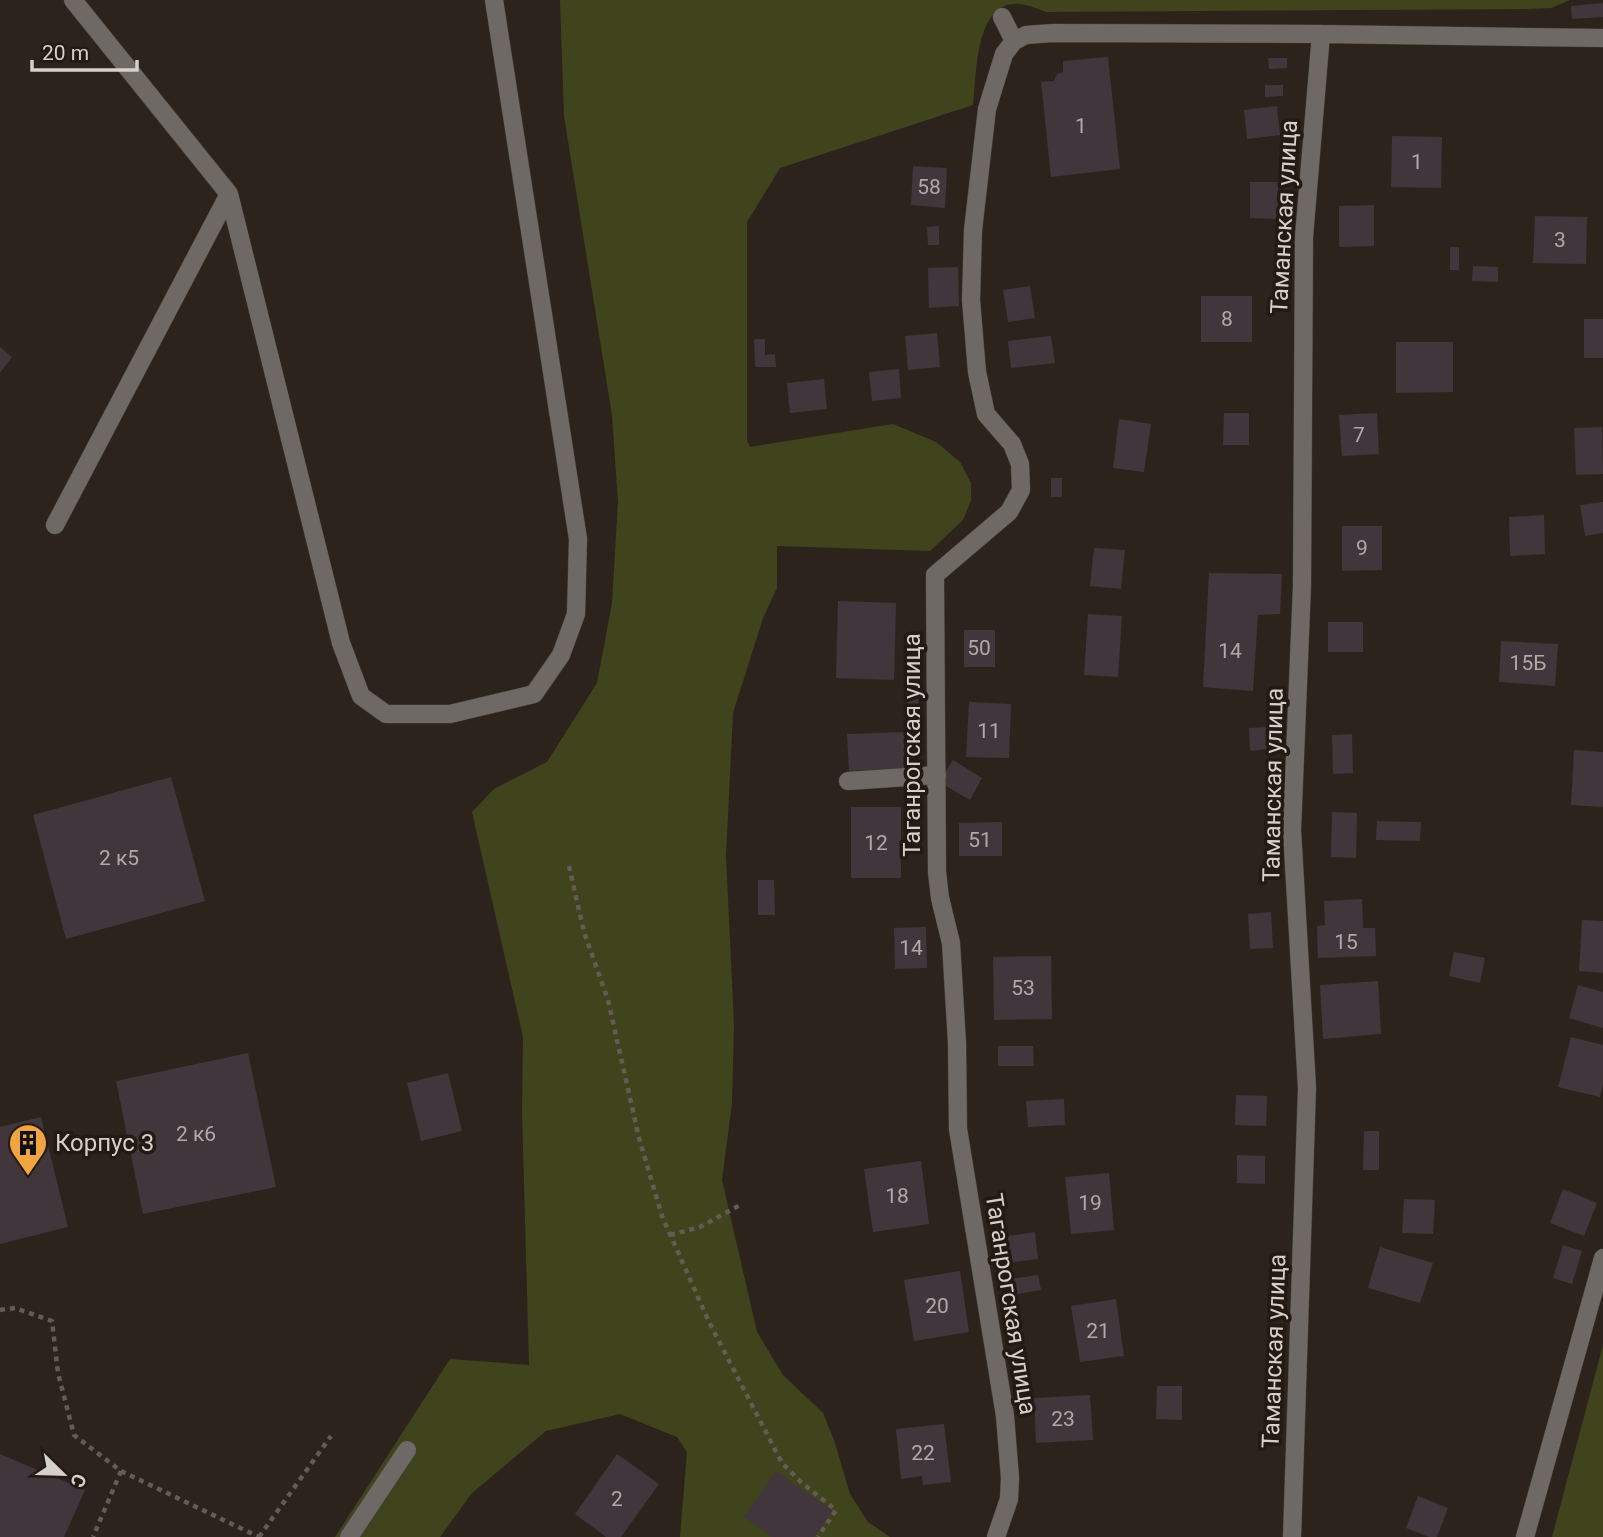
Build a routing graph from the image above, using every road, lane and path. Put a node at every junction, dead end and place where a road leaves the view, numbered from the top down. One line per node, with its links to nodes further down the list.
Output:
1 (73, 0): 7 (street)
2 (494, 0): 7 (street)
3 (1002, 17): 6 (street)
4 (1321, 34): 5 (street); 6 (street); 24 (street, Таманская улица)
5 (1603, 38)
6 (1014, 41): 9 (street, Таганрогская улица)
7 (229, 194): 8 (street)
8 (55, 525)
9 (937, 775): 10 (street); 23 (street, Таганрогская улица)
10 (848, 781)
11 (569, 866): 13 (path)
12 (742, 1204): 13 (path)
13 (670, 1235): 22 (path)
14 (1603, 1258): 25 (street)
15 (0, 1310): 18 (path)
16 (331, 1436): 20 (path)
17 (407, 1450): 21 (street)
18 (121, 1471): 19 (path); 20 (path)
19 (93, 1537)
20 (259, 1537)
21 (349, 1537)
22 (818, 1537)
23 (996, 1537)
24 (1292, 1537)
25 (1525, 1537)

